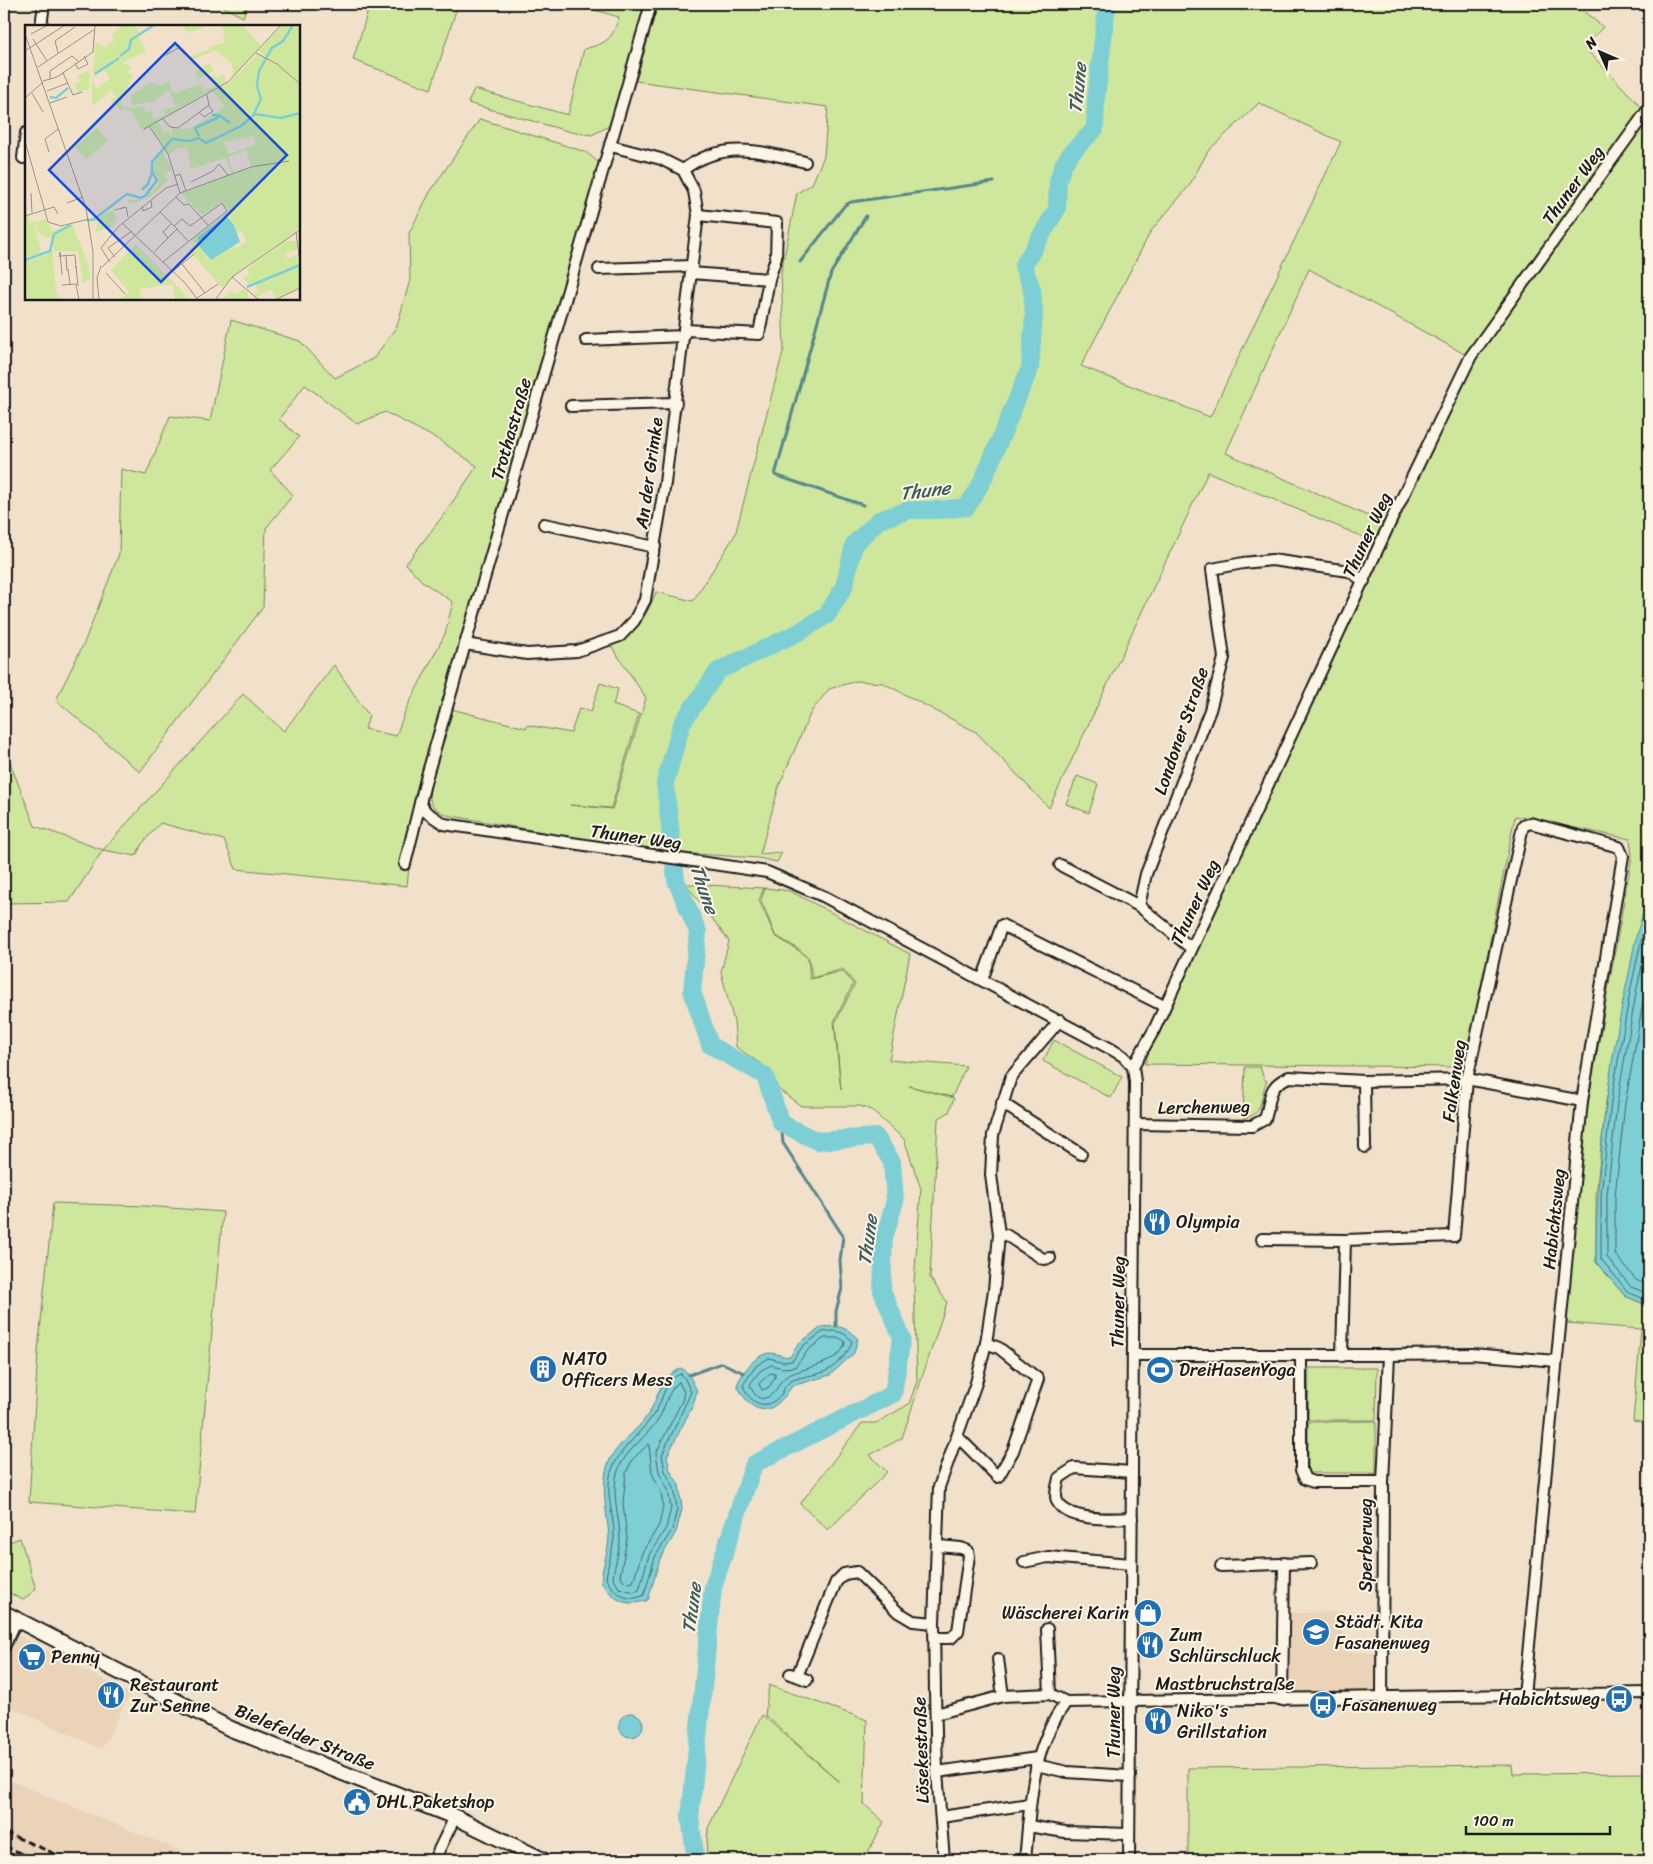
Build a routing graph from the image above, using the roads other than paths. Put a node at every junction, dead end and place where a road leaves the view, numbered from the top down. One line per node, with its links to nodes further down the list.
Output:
1 (44, 4): 3 (street)
2 (651, 4): 6 (street, Trothastraße)
3 (41, 25)
4 (1649, 108): 20 (street, Thuner Weg)
5 (25, 141): 7 (street)
6 (611, 146): 9 (street); 21 (street, Trothastraße)
7 (23, 158)
8 (805, 162): 9 (street)
9 (683, 170): 10 (street, An der Grimke)
10 (698, 215): 12 (street, An der Grimke); 13 (street)
11 (599, 268): 12 (street)
12 (692, 269): 13 (street); 14 (street, An der Grimke)
13 (769, 279): 14 (street)
14 (685, 333): 15 (street); 16 (street, An der Grimke)
15 (586, 340)
16 (676, 403): 17 (street, An der Grimke); 19 (street, An der Grimke)
17 (570, 406)
18 (544, 524): 19 (street, An der Grimke)
19 (654, 547): 21 (street, An der Grimke)
20 (1364, 581): 26 (street, Londoner Straße); 27 (street, Thuner Weg)
21 (465, 644): 22 (street, Trothastraße)
22 (420, 803): 24 (street, Trothastraße); 28 (street, Thuner Weg)
23 (1523, 826): 32 (street, Falkenweg); 34 (street, Habichtsweg)
24 (405, 864)
25 (1060, 865): 26 (street)
26 (1139, 906): 27 (street)
27 (1191, 948): 29 (street, Thuner Weg)
28 (982, 980): 29 (street); 30 (street, Thuner Weg)
29 (1164, 1006): 31 (street, Thuner Weg)
30 (1060, 1020): 31 (street, Thuner Weg); 35 (street, Lösekestraße)
31 (1133, 1067): 36 (street, Thuner Weg)
32 (1467, 1080): 33 (street, Lerchenweg); 34 (street, Lerchenweg); 41 (street, Falkenweg)
33 (1364, 1081): 36 (street, Lerchenweg); 37 (street)
34 (1582, 1101): 48 (street, Habichtsweg)
35 (1002, 1103): 38 (street); 39 (street, Lösekestraße)
36 (1135, 1124): 44 (street, Thuner Weg)
37 (1365, 1147)
38 (1081, 1154)
39 (999, 1234): 42 (street); 43 (street, Lösekestraße)
40 (1262, 1239): 41 (street, Falkenweg)
41 (1344, 1240): 47 (street)
42 (1050, 1258)
43 (986, 1343): 49 (street, Lösekestraße); 49 (street)
44 (1134, 1355): 46 (street); 50 (street, Thuner Weg)
45 (1389, 1355): 47 (street); 48 (street); 51 (street, Sperberweg)
46 (1301, 1356): 47 (street); 51 (street, Sperberweg)
47 (1342, 1356)
48 (1556, 1361): 70 (street, Habichtsweg)
49 (957, 1439): 53 (street, Lösekestraße)
50 (1132, 1472): 52 (street, Thuner Weg); 52 (street)
51 (1383, 1482): 71 (street, Sperberweg)
52 (1132, 1518): 57 (street, Thuner Weg)
53 (939, 1546): 61 (street, Lösekestraße); 63 (street)
54 (1024, 1562): 57 (street)
55 (1284, 1563): 56 (street); 58 (street); 72 (street)
56 (1311, 1563)
57 (1131, 1564): 73 (street, Thuner Weg)
58 (1221, 1566)
59 (4, 1612): 60 (main road, Bielefelder Straße)
60 (17, 1620): 64 (street); 80 (main road, Bielefelder Straße)
61 (934, 1623): 63 (street, Lösekestraße); 66 (street)
62 (1046, 1629): 68 (street)
63 (935, 1638): 75 (street, Lösekestraße)
64 (4, 1647)
65 (998, 1659): 69 (street)
66 (807, 1680)
67 (1649, 1693): 70 (street, Mastbruchstraße)
68 (1050, 1694): 69 (street); 74 (street)
69 (1002, 1696): 75 (street)
70 (1524, 1696): 71 (street, Mastbruchstraße)
71 (1382, 1699): 72 (street, Mastbruchstraße)
72 (1282, 1700): 73 (street, Mastbruchstraße)
73 (1131, 1701): 74 (street, Mastbruchstraße); 78 (street, Thuner Weg)
74 (1066, 1702): 76 (street)
75 (936, 1714): 77 (street, Lösekestraße)
76 (1037, 1762): 77 (street); 78 (street); 79 (street)
77 (937, 1772): 81 (street, Lösekestraße)
78 (1130, 1776): 83 (street, Thuner Weg)
79 (1030, 1804): 81 (street); 82 (street)
80 (455, 1817): 84 (street); 85 (main road, Bielefelder Straße)
81 (941, 1817): 86 (street, Lösekestraße)
82 (1028, 1826): 83 (street); 87 (street)
83 (1130, 1834): 88 (street, Thuner Weg)
84 (434, 1860)
85 (543, 1860)
86 (944, 1860)
87 (1025, 1860)
88 (1129, 1860)

